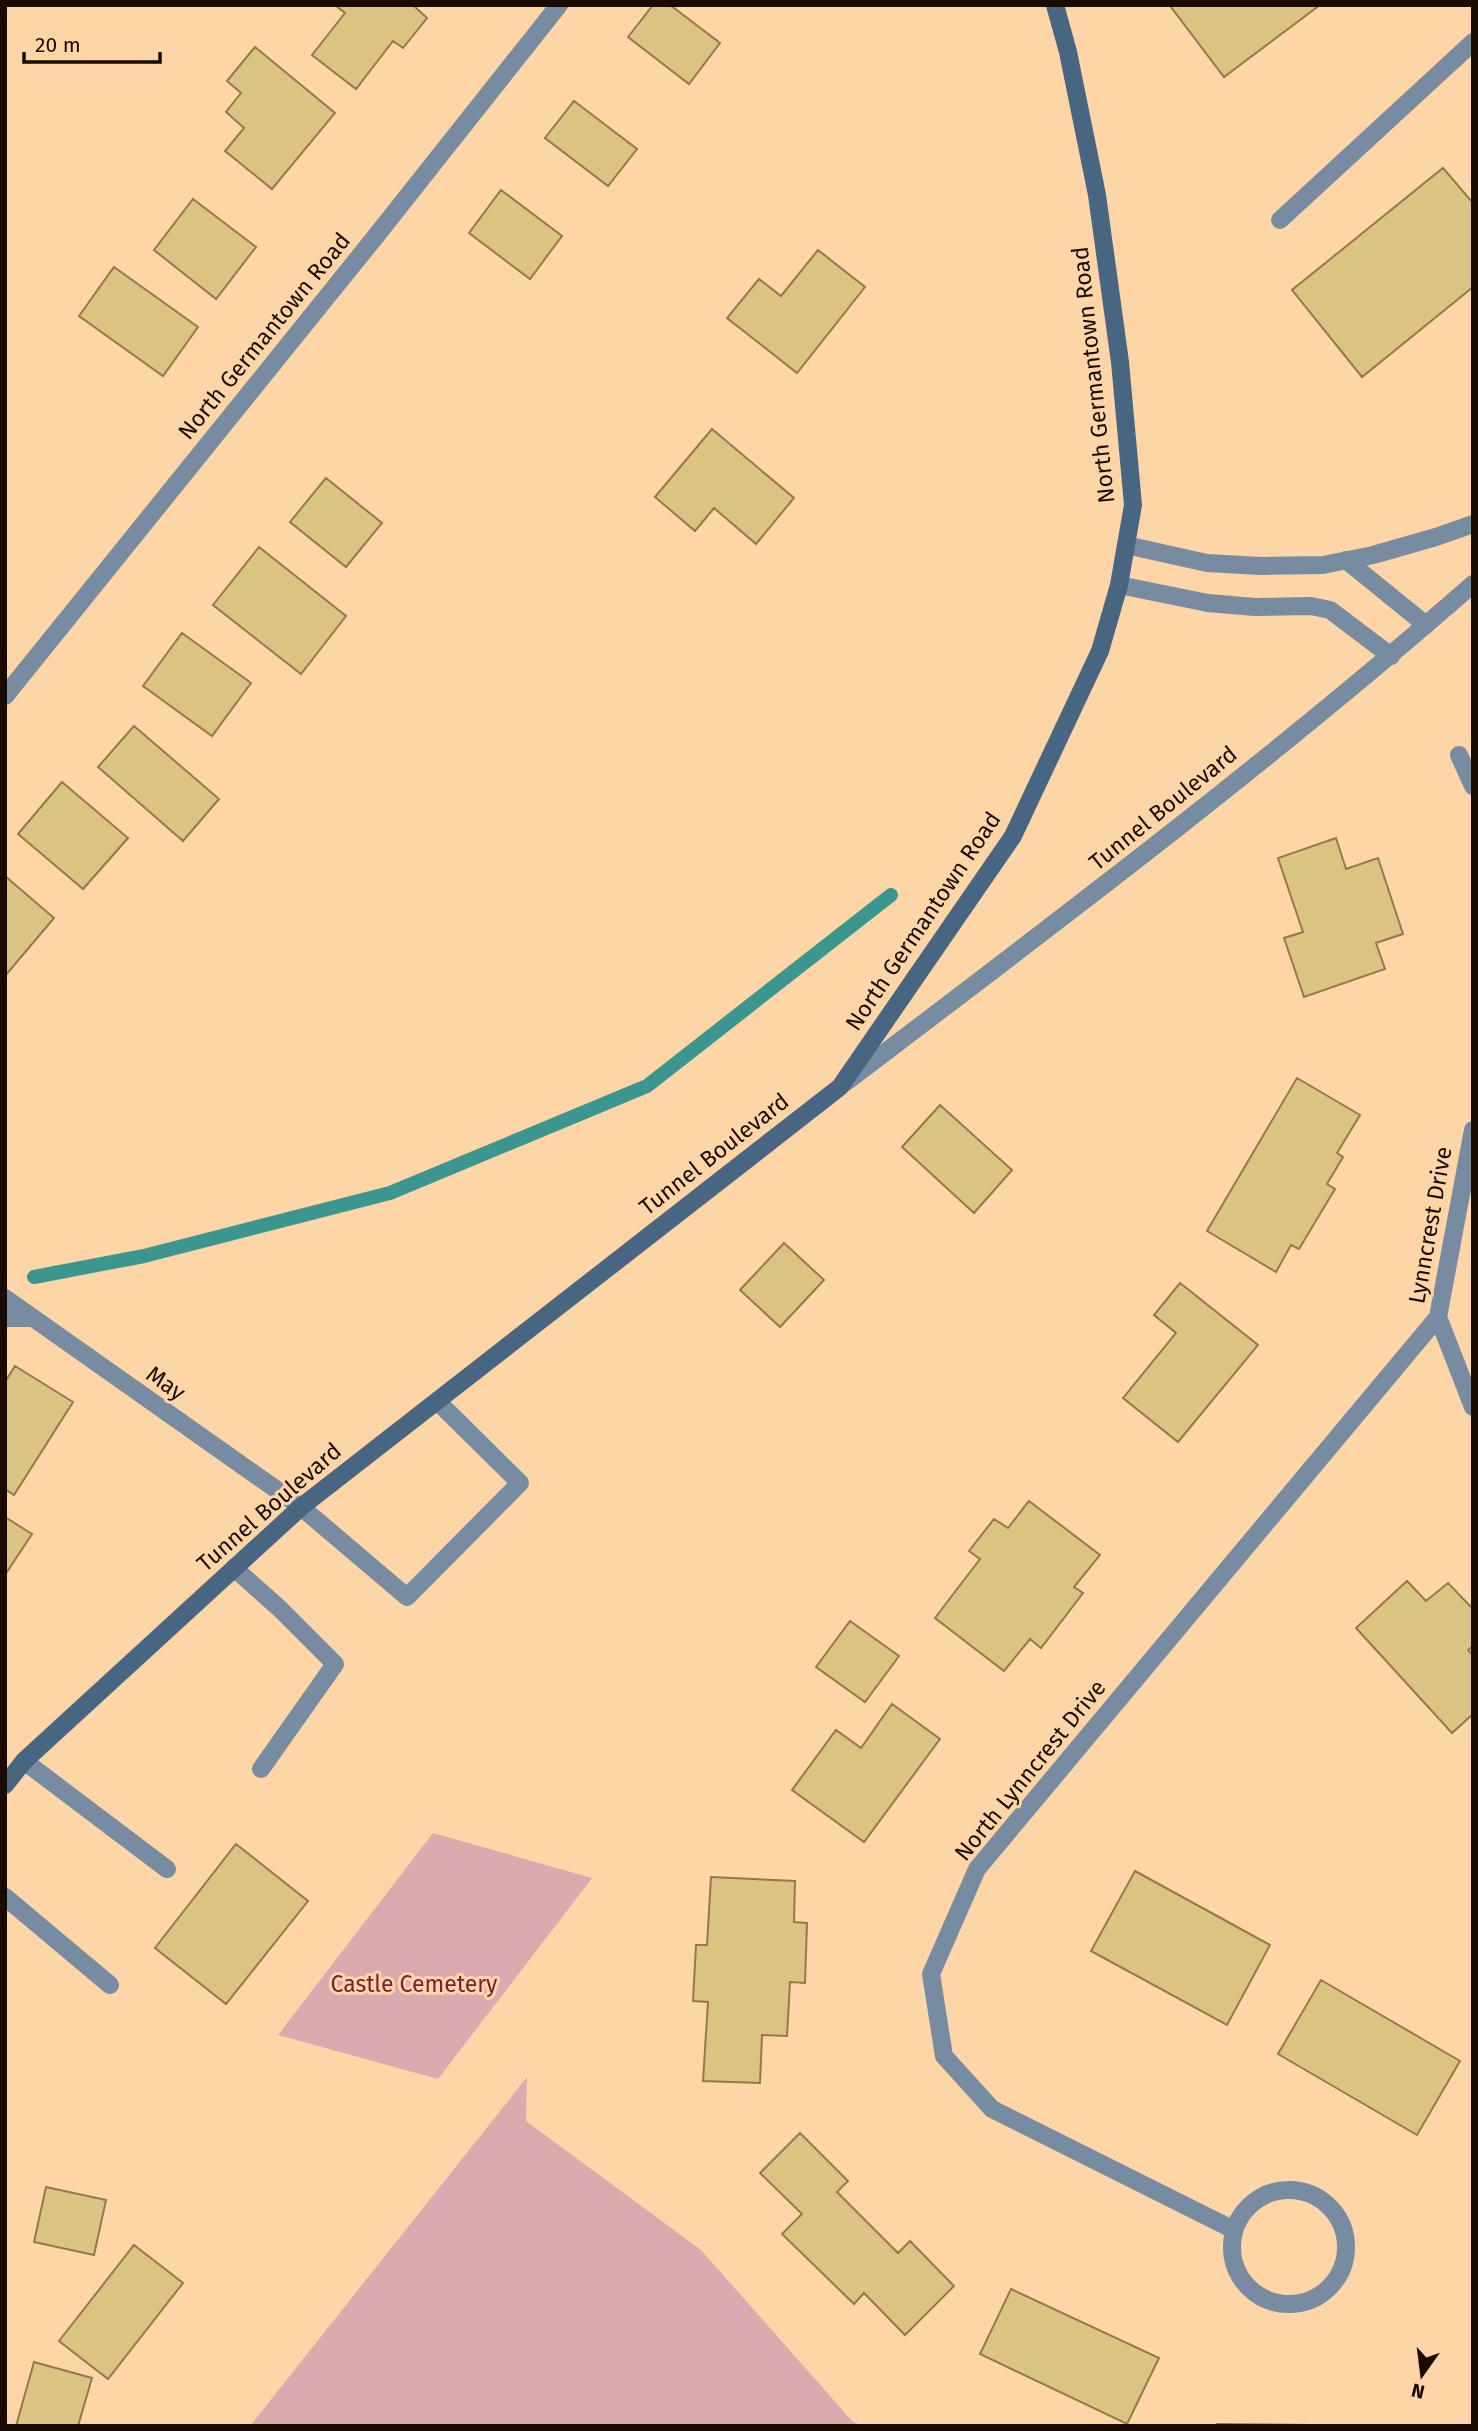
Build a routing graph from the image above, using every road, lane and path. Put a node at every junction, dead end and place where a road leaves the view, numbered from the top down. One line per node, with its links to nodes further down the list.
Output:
1 (559, 5): 12 (street, North Germantown Road)
2 (1055, 5): 6 (main road, North Germantown Road)
3 (1473, 42): 4 (street)
4 (1280, 219)
5 (1473, 524): 7 (street)
6 (1126, 545): 7 (street); 9 (main road, North Germantown Road)
7 (1346, 560): 10 (street)
8 (1473, 583): 10 (street, Tunnel Boulevard)
9 (1119, 585): 11 (street); 15 (main road, North Germantown Road)
10 (1426, 625): 11 (street, Tunnel Boulevard)
11 (1391, 656): 15 (street, Tunnel Boulevard)
12 (5, 696)
13 (1459, 755): 14 (street)
14 (1473, 786)
15 (840, 1087): 21 (main road, Tunnel Boulevard)
16 (1473, 1130): 18 (street, Lynncrest Drive)
17 (5, 1298): 20 (street, May)
18 (1438, 1317): 22 (street, Lynncrest Drive); 31 (street, North Lynncrest Drive)
19 (5, 1318): 20 (street)
20 (33, 1318): 23 (street, May)
21 (437, 1401): 23 (main road, Tunnel Boulevard); 23 (street, May)
22 (1473, 1407)
23 (300, 1507): 24 (main road, Tunnel Boulevard)
24 (234, 1568): 25 (main road, Tunnel Boulevard); 26 (street)
25 (24, 1761): 27 (main road, Tunnel Boulevard); 28 (street)
26 (261, 1769)
27 (5, 1785)
28 (167, 1869)
29 (5, 1898): 30 (street)
30 (110, 1985)
31 (1234, 2230): 31 (street)

